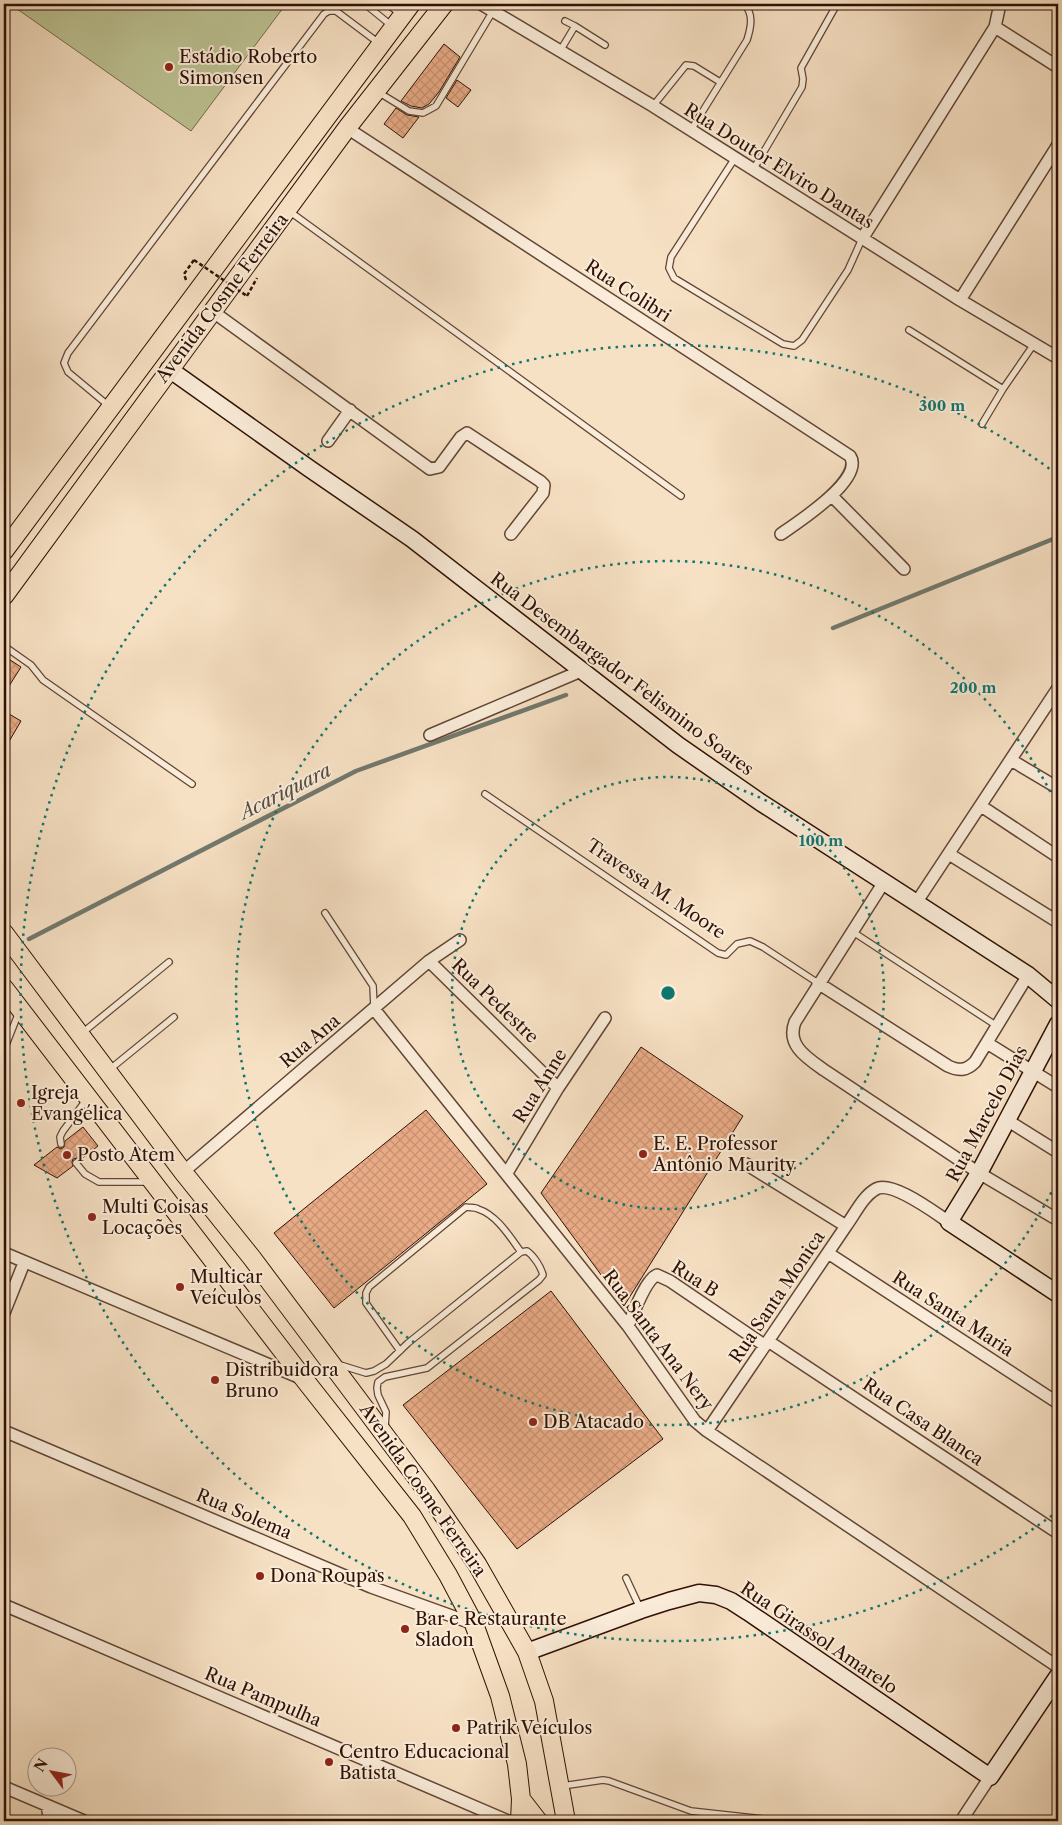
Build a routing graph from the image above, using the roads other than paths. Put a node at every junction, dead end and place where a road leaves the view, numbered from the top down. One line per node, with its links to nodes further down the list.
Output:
1 (365, 4): 9 (lane)
2 (387, 4): 9 (lane)
3 (444, 4): 18 (main road, Avenida Cosme Ferreira)
4 (481, 4): 8 (street, Rua Doutor Elviro Dantas)
5 (744, 4): 17 (lane)
6 (837, 4): 24 (lane)
7 (1000, 4): 12 (street)
8 (492, 11): 15 (street, Rua Doutor Elviro Dantas); 18 (lane)
9 (402, 15): 13 (main road, Avenida Cosme Ferreira)
10 (565, 20): 11 (lane)
11 (575, 26): 14 (lane); 15 (lane)
12 (994, 28): 16 (street); 26 (street)
13 (381, 44): 34 (main road, Avenida Cosme Ferreira); 34 (lane)
14 (605, 45)
15 (560, 51): 19 (street, Rua Doutor Elviro Dantas)
16 (1058, 68)
17 (720, 82): 19 (lane); 21 (lane)
18 (376, 90): 20 (main road, Avenida Cosme Ferreira)
19 (653, 106): 21 (street, Rua Doutor Elviro Dantas)
20 (347, 128): 25 (main road, Avenida Cosme Ferreira); 39 (street, Rua Colibri)
21 (691, 130): 23 (street, Rua Doutor Elviro Dantas)
22 (1058, 145): 27 (street)
23 (734, 158): 24 (street, Rua Doutor Elviro Dantas); 26 (lane)
24 (753, 170): 26 (street, Rua Doutor Elviro Dantas)
25 (287, 210): 28 (main road, Avenida Cosme Ferreira); 38 (lane)
26 (862, 239): 27 (street, Rua Doutor Elviro Dantas)
27 (960, 300): 30 (street, Rua Doutor Elviro Dantas)
28 (212, 311): 32 (main road, Avenida Cosme Ferreira); 35 (street)
29 (909, 330): 33 (lane)
30 (1034, 344): 31 (street, Rua Doutor Elviro Dantas); 33 (lane)
31 (1058, 357)
32 (169, 369): 44 (main road, Avenida Cosme Ferreira); 46 (street, Rua Desembargador Felismino Soares)
33 (1003, 389): 36 (lane)
34 (110, 407): 42 (main road, Avenida Cosme Ferreira)
35 (350, 410): 37 (street); 40 (street)
36 (982, 424)
37 (328, 441)
38 (681, 496)
39 (832, 496): 41 (street, Rua Colibri); 43 (street)
40 (511, 534)
41 (780, 534)
42 (4, 550)
43 (904, 569)
44 (4, 596)
45 (4, 646): 50 (lane)
46 (581, 671): 48 (street); 56 (street, Rua Desembargador Felismino Soares)
47 (1058, 688): 49 (street)
48 (430, 735)
49 (1011, 760): 51 (street); 53 (street)
50 (192, 784)
51 (1058, 788)
52 (485, 794): 66 (lane, Travessa M. Moore)
53 (981, 806): 54 (street); 55 (street)
54 (949, 854): 57 (street); 59 (street)
55 (1058, 857)
56 (884, 882): 57 (street, Rua Desembargador Felismino Soares); 60 (street)
57 (916, 903): 65 (street, Rua Desembargador Felismino Soares)
58 (326, 913): 70 (lane)
59 (1058, 922)
60 (853, 932): 66 (street); 74 (lane)
61 (4, 933): 75 (main road, Avenida Cosme Ferreira)
62 (460, 940): 63 (street, Rua Ana)
63 (429, 961): 70 (street, Rua Ana); 81 (street, Rua Pedestre)
64 (169, 962): 75 (lane)
65 (1028, 975): 68 (street, Rua Desembargador Felismino Soares); 74 (street)
66 (818, 983): 76 (street, Travessa M. Moore); 89 (street)
67 (4, 988): 69 (main road, Avenida Cosme Ferreira)
68 (1058, 1000)
69 (20, 1009): 77 (lane); 82 (main road, Avenida Cosme Ferreira)
70 (374, 1009): 88 (street, Rua Ana); 90 (street, Rua Santa Ana Nery)
71 (174, 1018): 79 (lane)
72 (605, 1018): 81 (street, Rua Anne)
73 (1058, 1024): 78 (street, Rua Marcelo Dias)
74 (997, 1026): 76 (street)
75 (79, 1035): 79 (main road, Avenida Cosme Ferreira)
76 (987, 1043): 78 (street)
77 (4, 1050)
78 (1032, 1071): 80 (street); 83 (street, Rua Marcelo Dias)
79 (107, 1072): 88 (main road, Avenida Cosme Ferreira)
80 (1058, 1087)
81 (558, 1088): 90 (street, Rua Anne)
82 (88, 1098): 84 (lane); 91 (main road, Avenida Cosme Ferreira)
83 (1006, 1120): 85 (street); 89 (street, Rua Marcelo Dias)
84 (61, 1144)
85 (1058, 1152)
86 (76, 1163): 91 (lane)
87 (746, 1164): 94 (street)
88 (183, 1172): 104 (main road, Avenida Cosme Ferreira)
89 (979, 1173): 92 (street); 93 (street, Rua Marcelo Dias)
90 (506, 1174): 101 (street, Rua Santa Ana Nery)
91 (152, 1182): 105 (main road, Avenida Cosme Ferreira)
92 (1058, 1220)
93 (949, 1222): 94 (street, Rua Santa Monica); 99 (street)
94 (846, 1226): 97 (street, Rua Santa Monica)
95 (521, 1252): 103 (lane); 103 (lane); 109 (lane)
96 (4, 1253): 98 (street)
97 (828, 1253): 102 (street, Rua Santa Monica); 106 (street, Rua Santa Maria)
98 (24, 1263): 100 (street); 105 (street)
99 (1058, 1294)
100 (4, 1313)
101 (628, 1326): 102 (street, Rua B); 108 (street, Rua Santa Ana Nery)
102 (766, 1343): 108 (street, Rua Santa Monica); 110 (street, Rua Casa Blanca)
103 (400, 1351): 104 (lane)
104 (330, 1362): 109 (main road, Avenida Cosme Ferreira)
105 (304, 1379): 114 (main road, Avenida Cosme Ferreira)
106 (1058, 1403)
107 (4, 1431): 114 (street, Rua Solema)
108 (707, 1431): 116 (street, Rua Santa Ana Nery)
109 (384, 1434): 115 (main road, Avenida Cosme Ferreira)
110 (1058, 1533)
111 (626, 1578): 113 (lane)
112 (4, 1604): 125 (street, Rua Pampulha)
113 (641, 1610): 115 (street, Rua Girassol Amarelo); 118 (street, Rua Girassol Amarelo)
114 (474, 1624): 121 (main road, Avenida Cosme Ferreira)
115 (527, 1652): 120 (main road, Avenida Cosme Ferreira)
116 (1058, 1667)
117 (1058, 1676): 118 (street)
118 (990, 1777): 130 (street)
119 (4, 1787): 122 (street)
120 (560, 1787): 128 (main road, Avenida Cosme Ferreira); 129 (lane)
121 (521, 1799): 126 (main road, Avenida Cosme Ferreira); 127 (main road)
122 (47, 1806): 123 (street); 124 (street)
123 (50, 1821)
124 (84, 1821)
125 (508, 1821)
126 (520, 1821)
127 (538, 1821)
128 (566, 1821)
129 (782, 1821)
130 (961, 1821)

